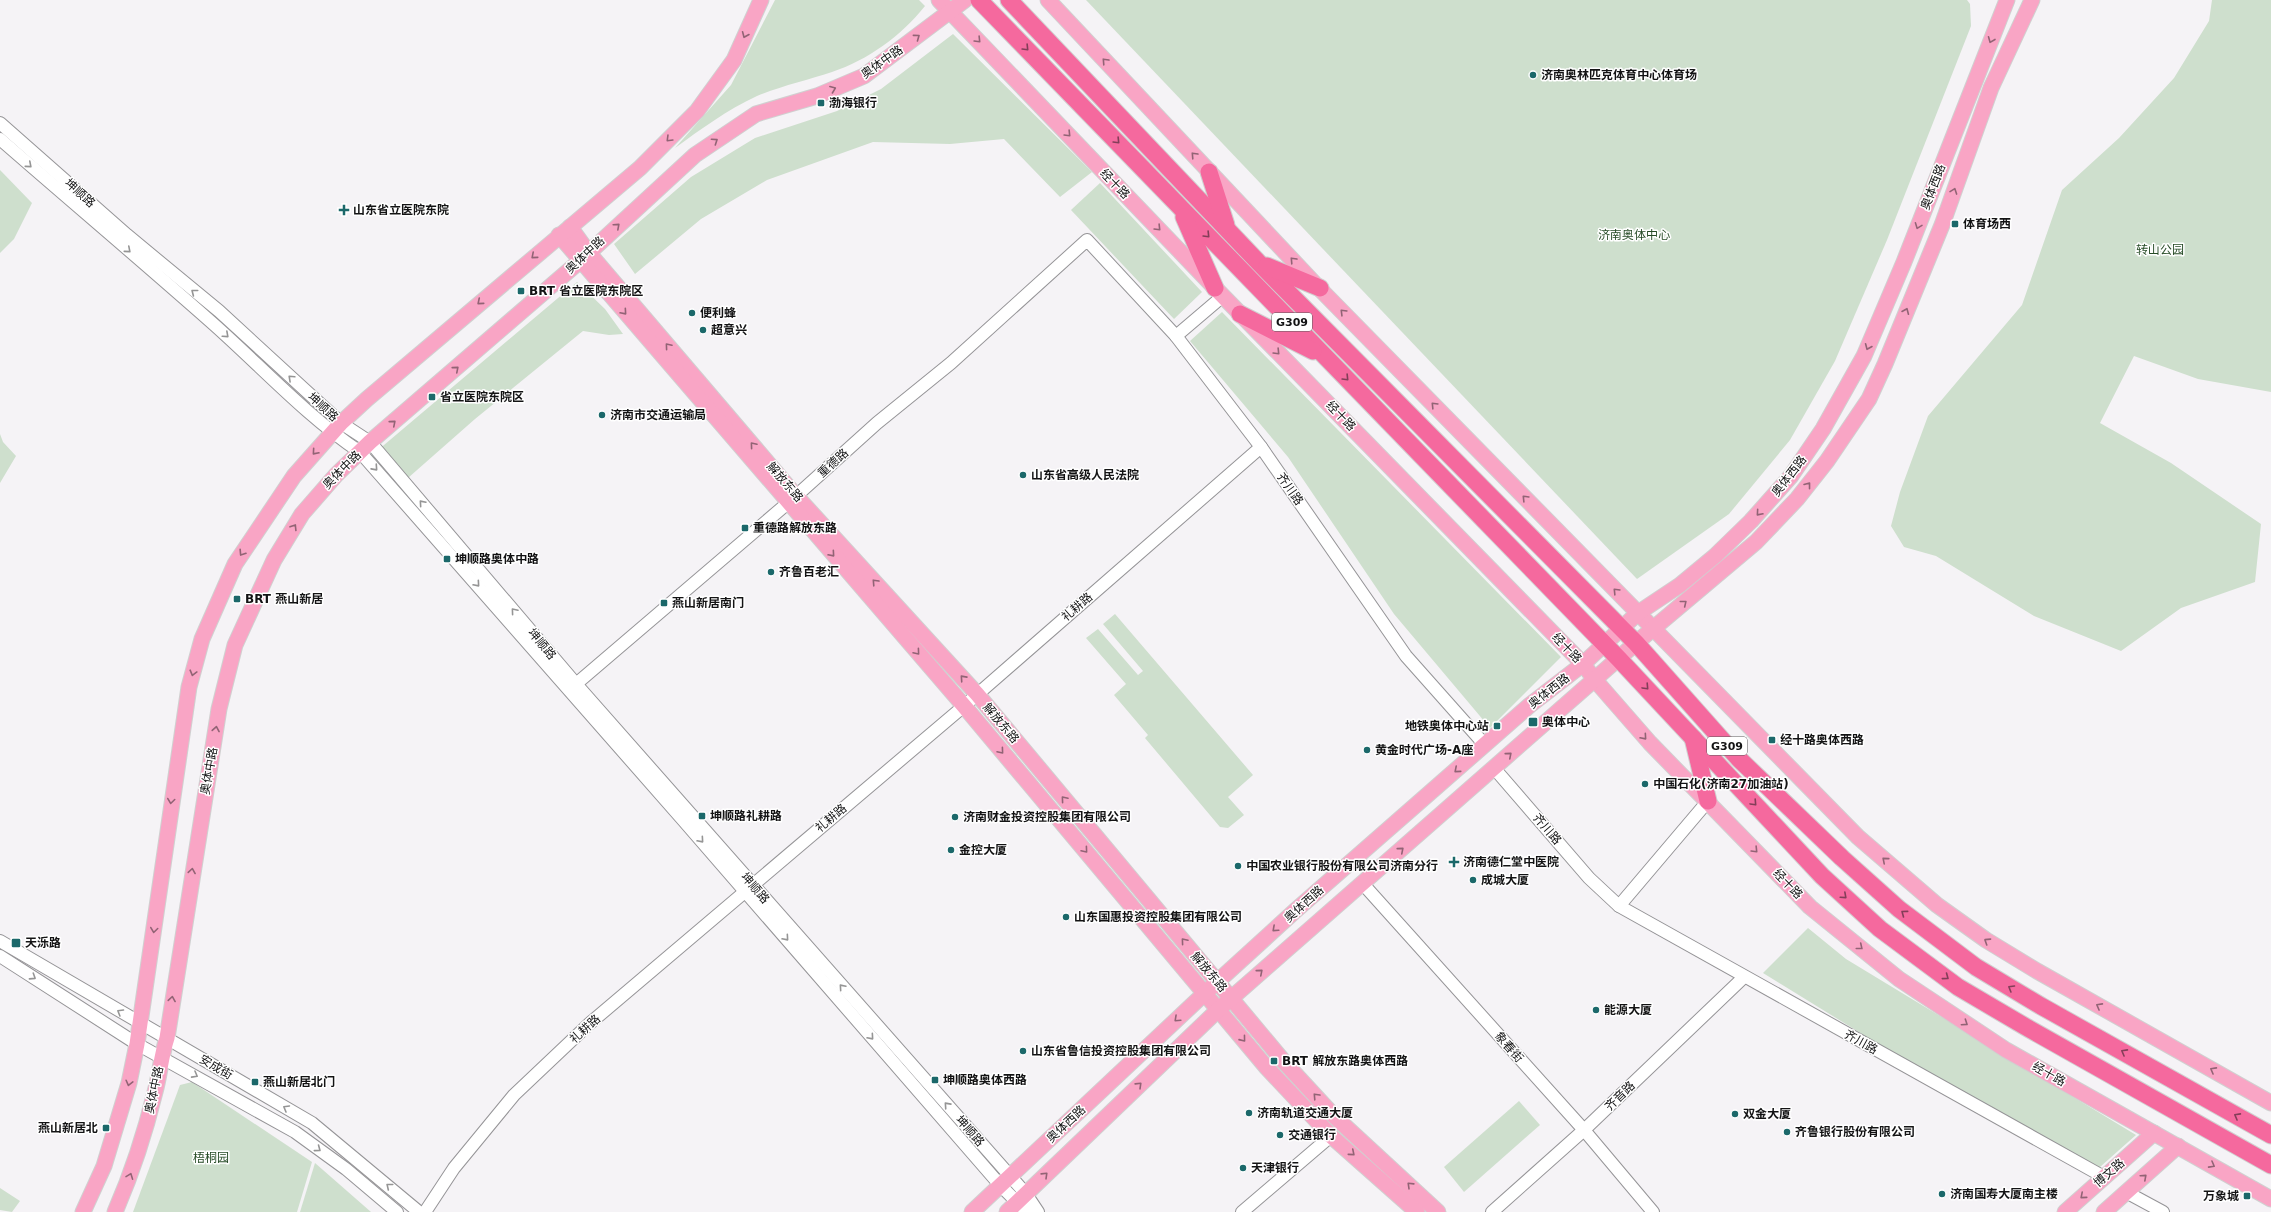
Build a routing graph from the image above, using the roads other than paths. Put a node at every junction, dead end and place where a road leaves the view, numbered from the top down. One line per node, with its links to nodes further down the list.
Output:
1 (762, 0): 16 (main road, one-way to 16)
2 (939, 0): 9 (main road, 经十路)
3 (965, 0): 9 (main road, 奥体中路)
4 (980, 0): 14 (highway, G309, one-way to 14)
5 (1009, 0): 15 (highway, G309)
6 (1048, 0): 13 (main road, one-way to 6)
7 (2032, 0): 10 (main road, 奥体西路)
8 (2005, 1): 10 (main road); 29 (main road, 奥体西路, one-way to 29)
9 (951, 12): 18 (main road, 奥体中路, one-way to 9); 21 (main road, 经十路, one-way to 21)
10 (2024, 13): 30 (main road, 奥体西路, one-way to 10)
11 (0, 123): 25 (street, 坤顺路, one-way to 11)
12 (0, 140): 25 (street, 坤顺路, one-way to 25)
13 (1210, 172): 15 (highway); 20 (main road, one-way to 13)
14 (1179, 206): 21 (highway); 24 (highway, G309, one-way to 24)
15 (1227, 229): 19 (highway, G309)
16 (565, 231): 18 (main road, 解放东路); 25 (main road, one-way to 25)
17 (1087, 240): 23 (street, 齐川路); 28 (street, 重德路)
18 (584, 256): 26 (main road, 奥体中路, one-way to 18); 28 (main road, 解放东路)
19 (1259, 263): 20 (highway); 31 (highway, G309)
20 (1320, 288): 29 (main road, one-way to 20)
21 (1219, 292): 22 (main road, 经十路); 23 (street)
22 (1240, 314): 24 (highway); 35 (main road, 经十路, one-way to 35)
23 (1176, 336): 27 (street, 齐川路)
24 (1326, 357): 33 (highway, G309, one-way to 33)
25 (336, 428): 26 (street, 坤顺路); 54 (main road, one-way to 54)
26 (365, 447): 37 (street, 坤顺路, one-way to 26); 45 (street, 坤顺路, one-way to 45); 55 (main road, 奥体中路, one-way to 26)
27 (1261, 447): 38 (street, 礼耕路); 41 (street, 齐川路)
28 (792, 500): 37 (street, 重德路); 38 (main road, 解放东路, one-way to 28); 39 (main road, 解放东路, one-way to 39)
29 (1638, 613): 30 (main road); 31 (main road, 奥体西路)
30 (1654, 628): 32 (main road, 奥体西路); 58 (main road, one-way to 30)
31 (1622, 629): 32 (highway, G309); 33 (main road, 奥体西路)
32 (1636, 643): 34 (main road, 奥体西路); 61 (highway, G309, one-way to 32)
33 (1605, 644): 34 (highway, G309); 35 (main road, 奥体西路)
34 (1619, 659): 36 (main road, 奥体西路); 40 (highway, G309, one-way to 40)
35 (1583, 664): 36 (main road, 经十路); 41 (main road, 奥体西路)
36 (1595, 680): 42 (main road, 奥体西路, one-way to 36); 43 (main road, 经十路, one-way to 43)
37 (576, 684): 45 (street, 坤顺路)
38 (977, 694): 39 (street, 礼耕路); 50 (main road, 解放东路, one-way to 38)
39 (964, 706): 45 (street, 礼耕路); 51 (main road, 解放东路, one-way to 51)
40 (1693, 738): 43 (highway); 64 (highway, G309, one-way to 64)
41 (1485, 745): 50 (main road, 奥体西路, one-way to 50)
42 (1494, 768): 44 (main road, 奥体西路, one-way to 42); 46 (street, 齐川路)
43 (1708, 801): 46 (street); 60 (main road, 经十路, one-way to 60)
44 (1363, 884): 52 (main road, 奥体西路, one-way to 44); 59 (street, 象春街)
45 (749, 888): 66 (street, 坤顺路); 74 (street, 礼耕路)
46 (1619, 906): 49 (street, 齐川路)
47 (0, 941): 54 (street, 安成街, one-way to 47)
48 (0, 956): 56 (street, one-way to 56)
49 (1744, 977): 59 (street, 齐音路); 65 (street, 齐川路)
50 (1218, 982): 51 (main road, 奥体西路); 52 (main road, 解放东路)
51 (1205, 993): 53 (main road, 解放东路); 66 (main road, 奥体西路, one-way to 66)
52 (1231, 998): 53 (main road, 奥体西路); 79 (main road, 解放东路, one-way to 52)
53 (1219, 1009): 62 (main road, 解放东路, one-way to 62); 69 (main road, 奥体西路, one-way to 53)
54 (139, 1023): 55 (street, 安成街); 56 (main road)
55 (167, 1038): 57 (main road, 奥体中路); 73 (street, 安成街, one-way to 55)
56 (137, 1044): 57 (street); 70 (main road, one-way to 70)
57 (161, 1056): 71 (main road, 奥体中路, one-way to 57); 72 (street, 安成街, one-way to 72)
58 (2271, 1103)
59 (1584, 1130): 80 (street, 齐音路); 81 (street, 象春街)
60 (2154, 1133): 63 (main road, 经十路); 65 (main road, 博文路)
61 (2271, 1135)
62 (1332, 1136): 77 (street); 78 (main road, 解放东路, one-way to 78)
63 (2178, 1146): 67 (main road, one-way to 63); 68 (main road, 经十路, one-way to 68)
64 (2271, 1165)
65 (2104, 1177): 82 (main road, 博文路, one-way to 82)
66 (1005, 1181): 69 (street, 坤顺路); 75 (main road, 奥体西路)
67 (2126, 1192): 83 (main road); 84 (street)
68 (2271, 1199)
69 (1019, 1205): 76 (street, 坤顺路)
70 (83, 1212)
71 (115, 1212)
72 (397, 1212)
73 (419, 1212)
74 (425, 1212)
75 (972, 1212)
76 (1038, 1212)
77 (1242, 1212)
78 (1417, 1212)
79 (1438, 1212)
80 (1492, 1212)
81 (1653, 1212)
82 (2065, 1212)
83 (2104, 1212)
84 (2163, 1212)

